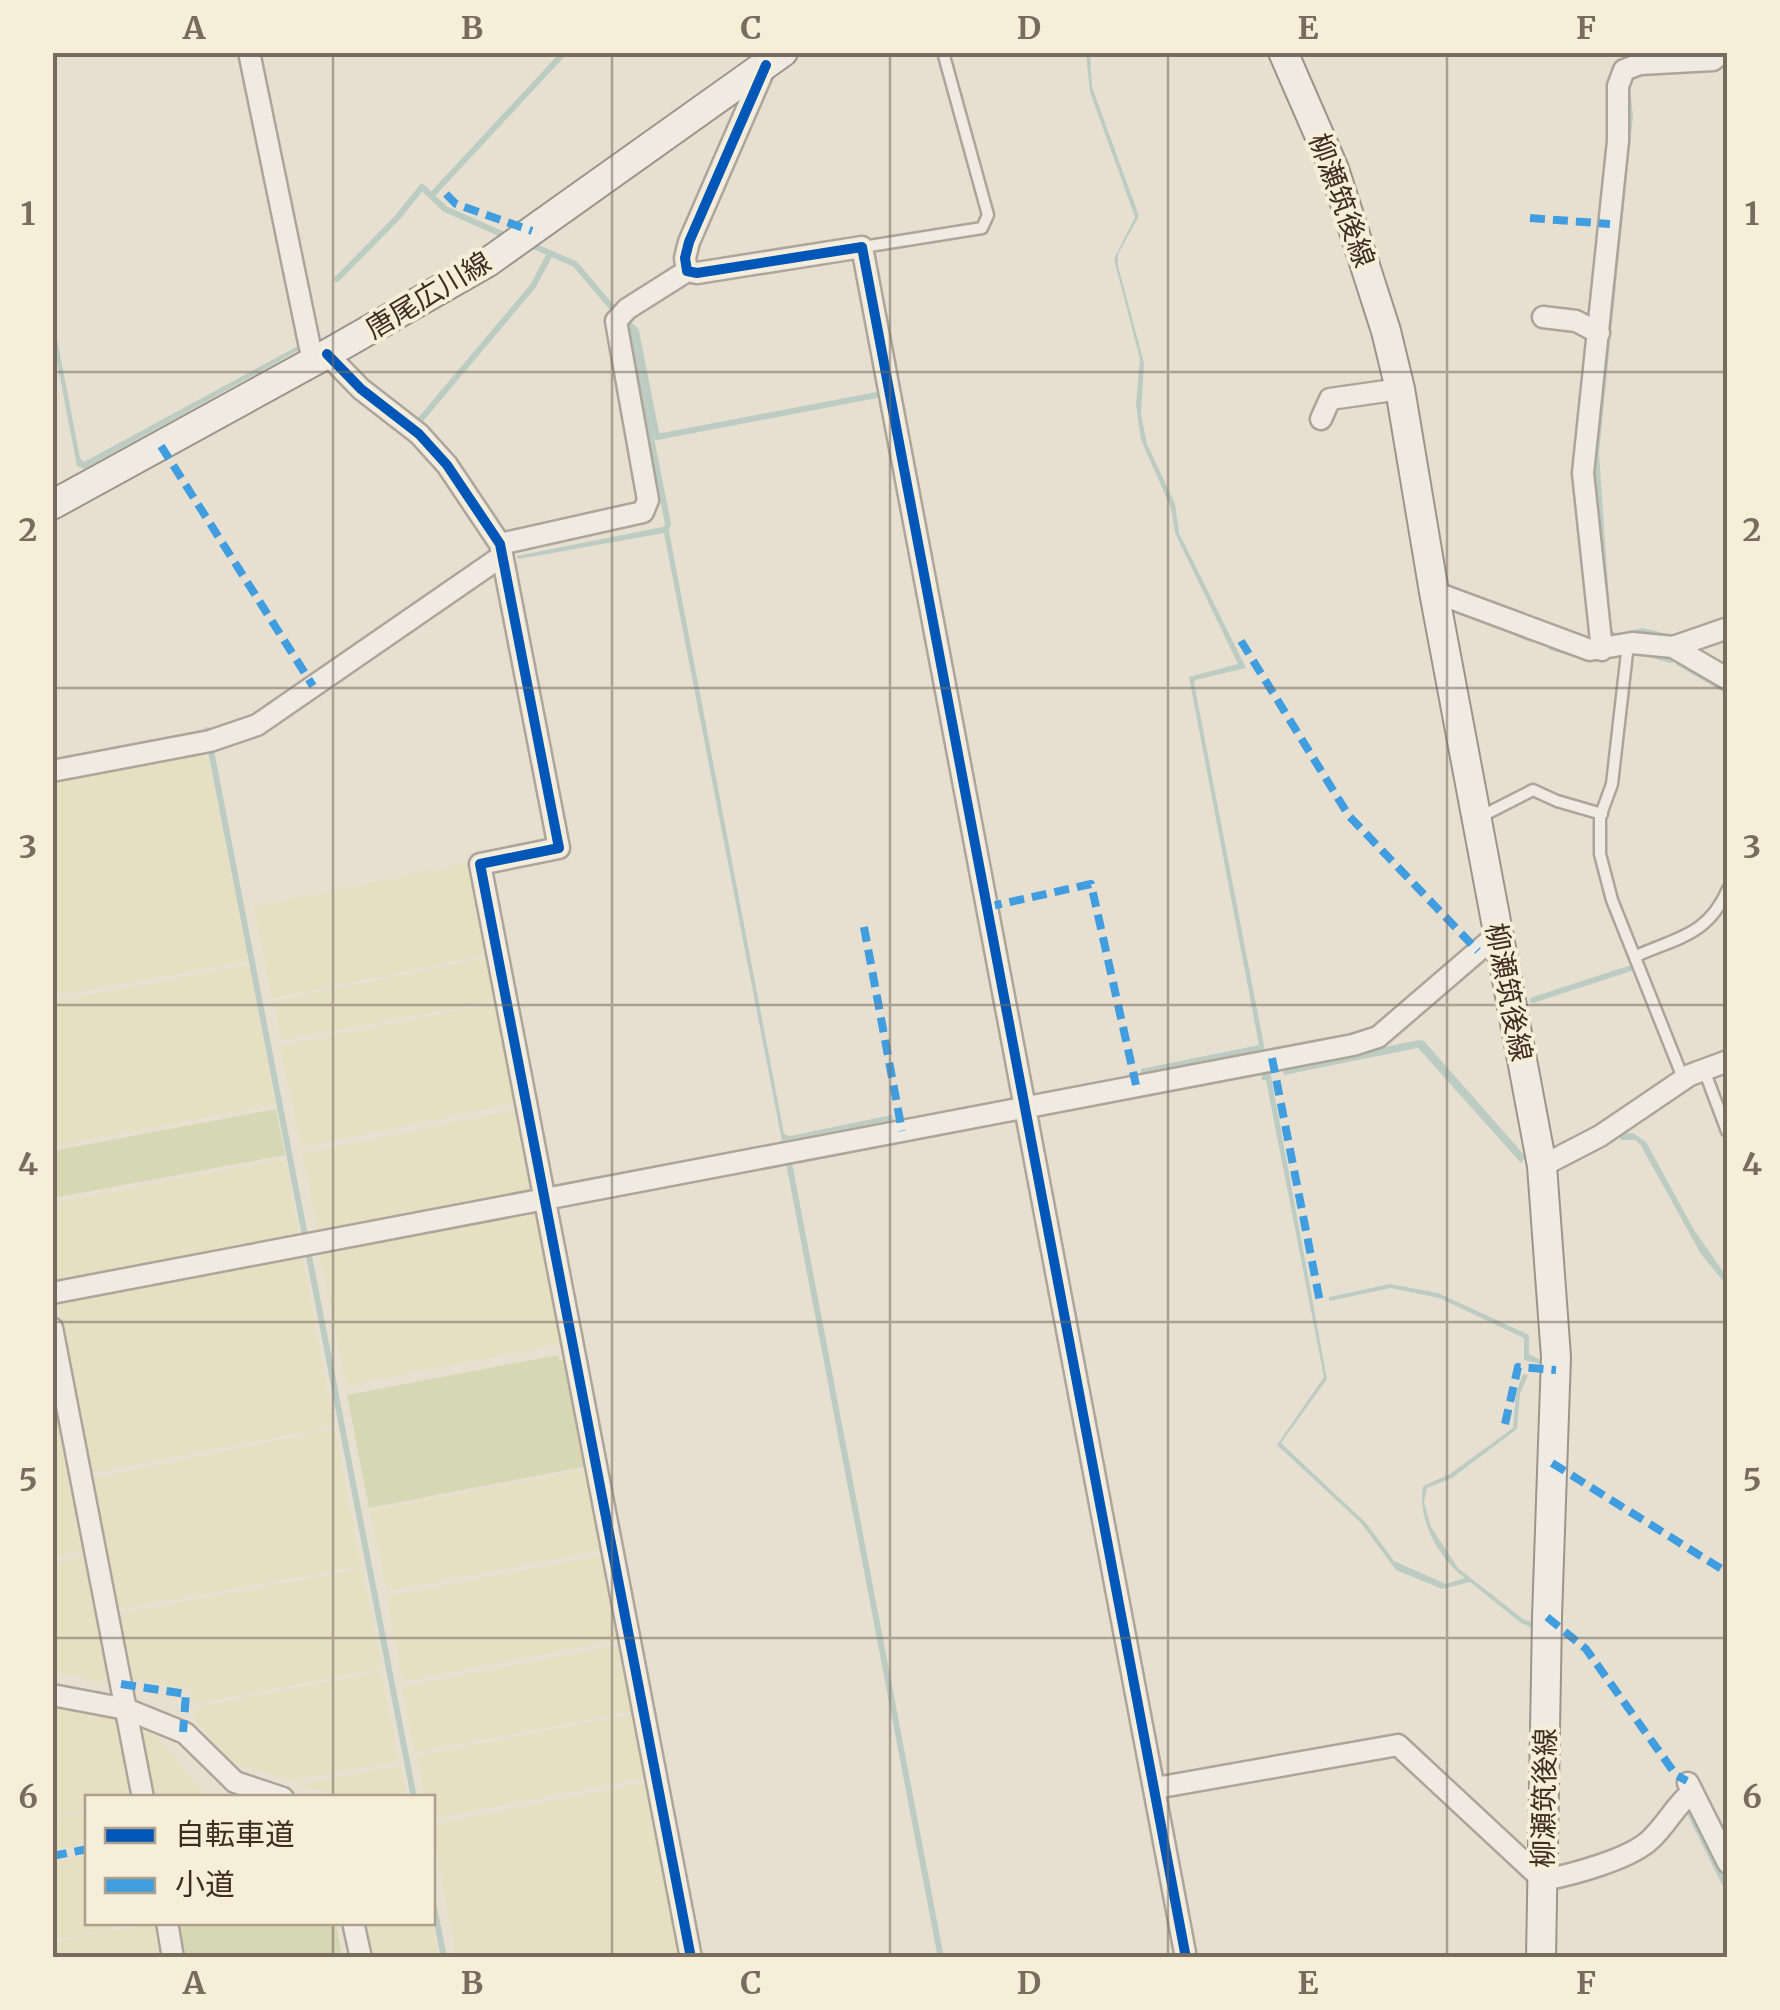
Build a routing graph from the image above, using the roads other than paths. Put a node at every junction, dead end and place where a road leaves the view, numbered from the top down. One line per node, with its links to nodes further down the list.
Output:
1 (249, 52): 10 (street)
2 (943, 52): 6 (lane)
3 (1282, 52): 11 (main road, 柳瀬筑後線)
4 (1722, 52): 9 (street)
5 (775, 59): 7 (street); 10 (main road, 唐尾広川線)
6 (862, 247): 7 (street); 30 (street)
7 (688, 271): 14 (street)
8 (1543, 317): 9 (street)
9 (1599, 332): 19 (street)
10 (320, 358): 13 (main road, 唐尾広川線); 14 (street)
11 (1400, 388): 12 (street); 15 (main road, 柳瀬筑後線)
12 (1321, 419)
13 (52, 505)
14 (501, 550): 21 (street); 33 (street)
15 (1434, 592): 19 (street); 23 (main road, 柳瀬筑後線)
16 (1728, 628): 18 (street)
17 (1628, 644): 18 (street); 19 (street); 22 (lane)
18 (1673, 647): 20 (street)
19 (1602, 650)
20 (1728, 679)
21 (52, 772)
22 (1602, 814): 23 (lane); 26 (lane)
23 (1477, 818): 25 (main road, 柳瀬筑後線)
24 (1728, 889): 26 (lane)
25 (1499, 933): 30 (street); 32 (main road, 柳瀬筑後線)
26 (1636, 956): 29 (lane)
27 (1728, 1061): 28 (street)
28 (1704, 1070): 29 (street); 31 (lane)
29 (1684, 1079): 32 (street)
30 (1026, 1108): 33 (street); 38 (street)
31 (1727, 1132)
32 (1542, 1166): 42 (main road, 柳瀬筑後線)
33 (543, 1200): 34 (street); 47 (street)
34 (52, 1293)
35 (52, 1328): 37 (street)
36 (52, 1695): 37 (street)
37 (126, 1708): 39 (street); 40 (street)
38 (1156, 1788): 42 (street); 48 (street)
39 (142, 1795)
40 (274, 1795)
41 (1728, 1864): 42 (street)
42 (1542, 1880): 49 (main road, 柳瀬筑後線)
43 (167, 1925): 45 (street)
44 (355, 1925): 46 (street)
45 (173, 1958)
46 (361, 1958)
47 (691, 1958)
48 (1186, 1958)
49 (1541, 1958)

